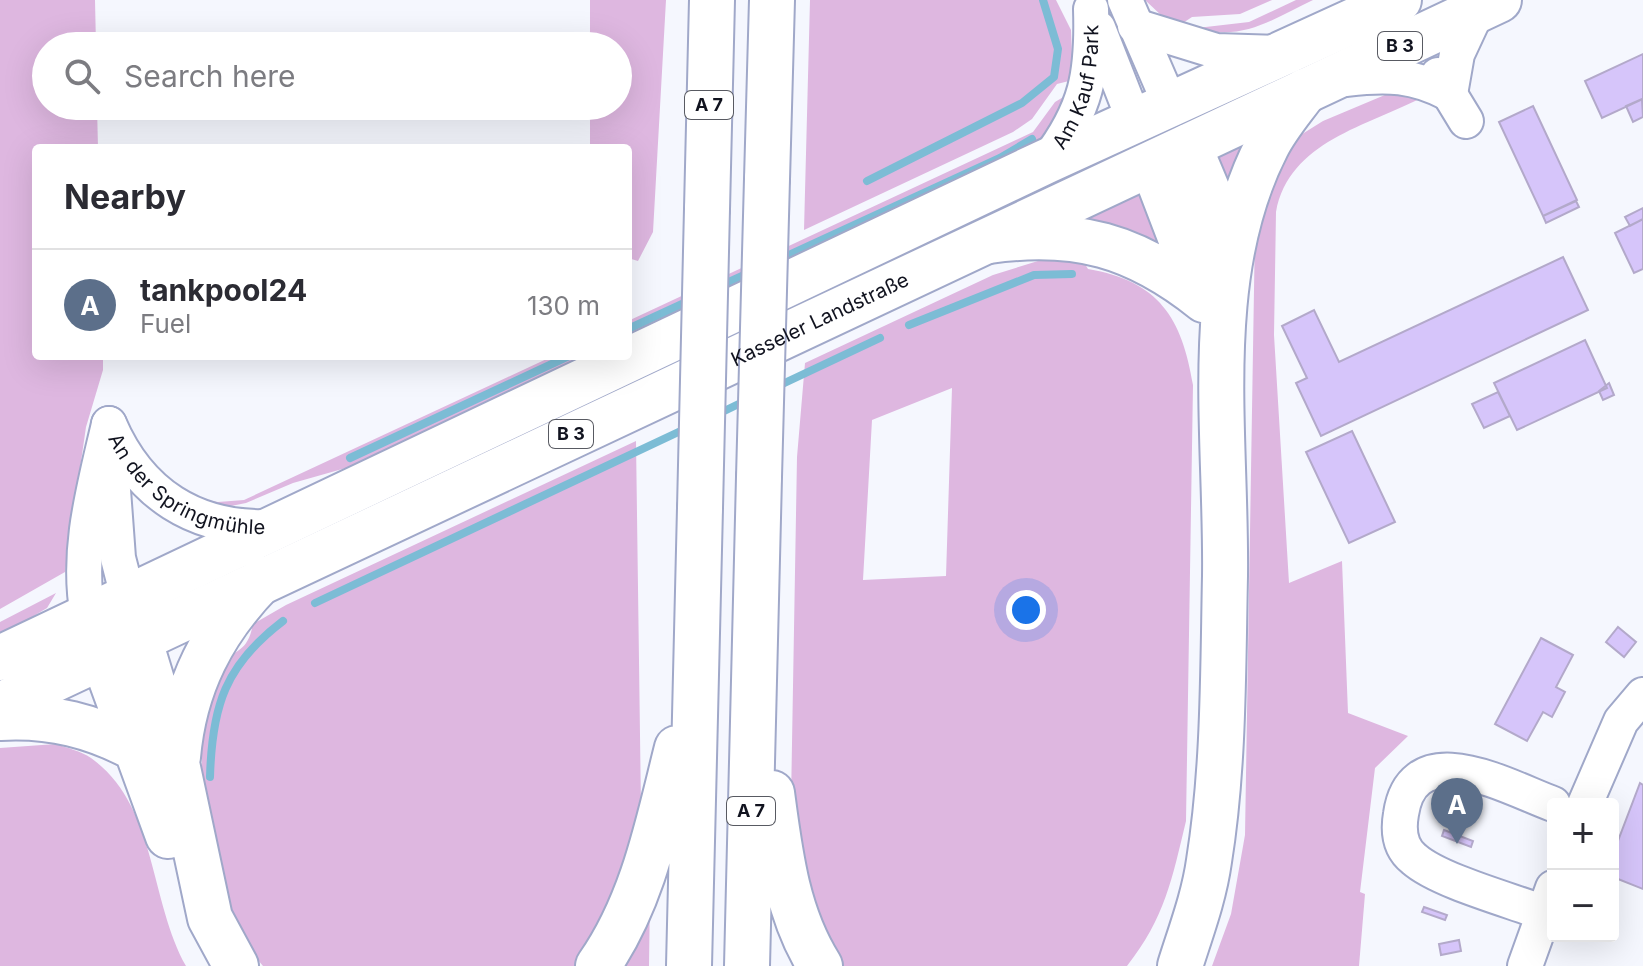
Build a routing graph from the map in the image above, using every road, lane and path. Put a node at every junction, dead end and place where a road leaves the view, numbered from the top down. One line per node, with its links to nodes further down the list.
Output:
1 (712, 0): 22 (main road, A 7, bridge)
2 (772, 0): 20 (main road, A 7, bridge)
3 (1089, 4): 10 (street, Am Kauf Park); 12 (street, Am Kauf Park)
4 (1488, 5): 6 (main road, Kasseler Landstraße / B 3); 9 (street)
5 (1130, 13): 7 (street); 10 (street)
6 (1405, 13): 7 (main road, Kasseler Landstraße / B 3); 8 (main road, Kasseler Landstraße / B 3); 9 (street)
7 (1283, 53): 10 (main road, Kasseler Landstraße / B 3)
8 (1314, 87): 9 (street); 11 (main road, Kasseler Landstraße / B 3); 14 (main road)
9 (1458, 108)
10 (1152, 112): 11 (main road); 12 (main road, Kasseler Landstraße / B 3)
11 (1170, 155): 13 (main road, Kasseler Landstraße / B 3); 14 (main road)
12 (1047, 161): 15 (main road, Kasseler Landstraße / B 3)
13 (989, 241): 14 (main road); 18 (main road, Kasseler Landstraße / B 3)
14 (1216, 289): 31 (main road)
15 (632, 358)
16 (628, 360): 17 (main road, Kasseler Landstraße / B 3)
17 (276, 527): 19 (main road, Kasseler Landstraße / B 3); 19 (street, An der Springmühle)
18 (263, 579): 19 (main road, Kasseler Landstraße / B 3); 26 (main road)
19 (114, 626): 21 (main road, Kasseler Landstraße / B 3); 24 (main road, Kasseler Landstraße / B 3); 26 (main road)
20 (754, 656): 36 (main road, A 7); 37 (main road)
21 (0, 658)
22 (696, 672): 34 (main road); 35 (main road, A 7)
23 (1643, 695): 27 (street)
24 (0, 705)
25 (0, 718): 26 (main road)
26 (158, 757): 32 (main road); 33 (main road)
27 (1587, 798)
28 (1547, 802): 29 (street)
29 (1547, 900)
30 (1547, 903): 39 (street)
31 (1186, 948): 38 (main road)
32 (214, 966)
33 (236, 966)
34 (598, 966)
35 (689, 966)
36 (747, 966)
37 (820, 966)
38 (1166, 966)
39 (1525, 966)

